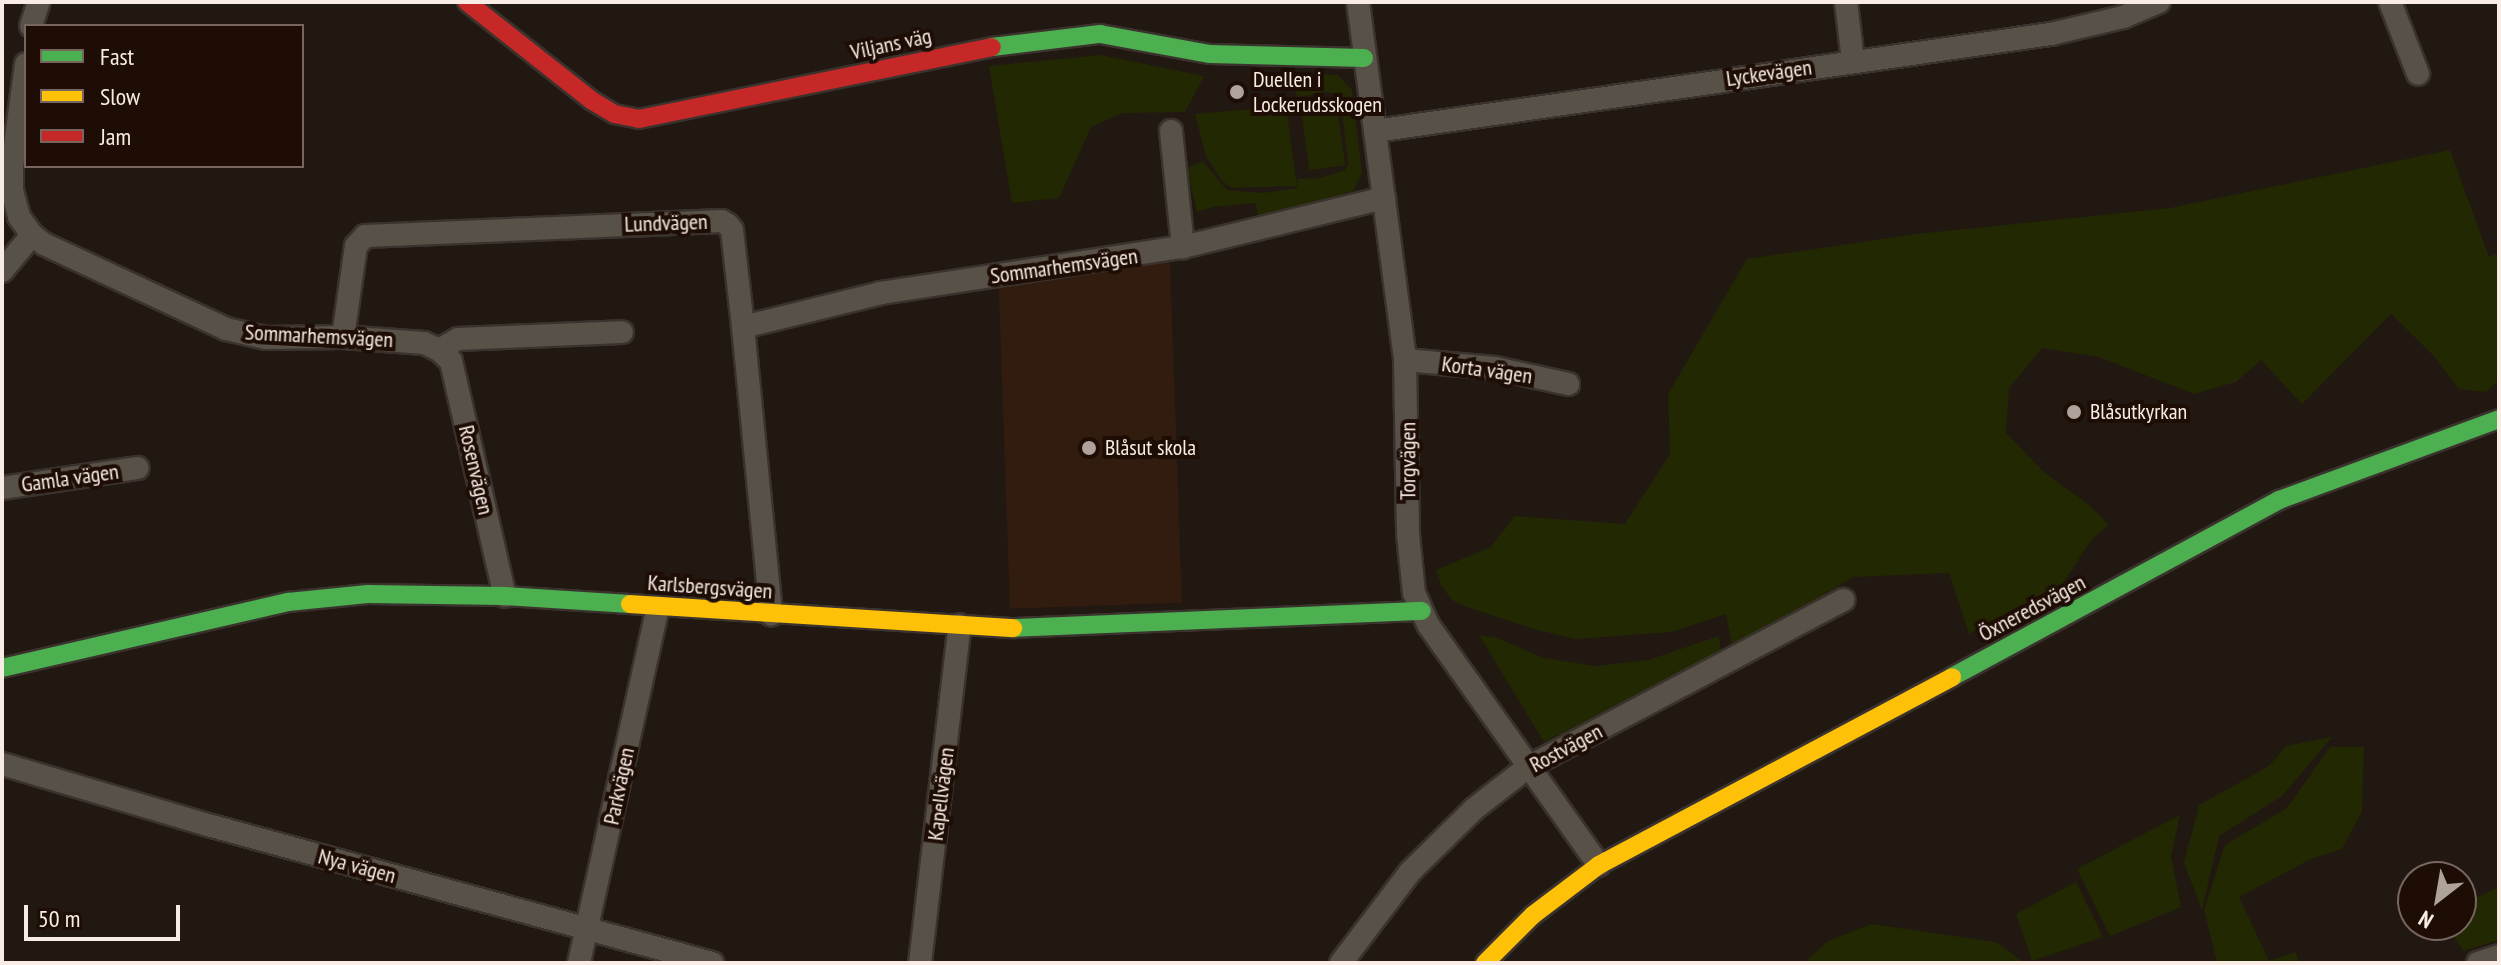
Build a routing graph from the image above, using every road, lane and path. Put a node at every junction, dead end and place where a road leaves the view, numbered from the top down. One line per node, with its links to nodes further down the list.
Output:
1 (39, 2): 7 (street)
2 (467, 2): 8 (street, Viljans väg)
3 (1358, 2): 8 (street, Torgvägen)
4 (1846, 2): 9 (street)
5 (2159, 2): 9 (street, Lyckevägen)
6 (2390, 2): 10 (street)
7 (32, 24)
8 (1364, 58): 13 (street, Torgvägen)
9 (1853, 61): 13 (street, Lyckevägen)
10 (2418, 74)
11 (24, 80): 15 (street)
12 (1171, 131): 16 (street)
13 (1375, 131): 14 (street, Torgvägen)
14 (1384, 198): 16 (street, Sommarhemsvägen); 22 (street, Torgvägen)
15 (32, 235): 17 (street); 20 (street, Sommarhemsvägen)
16 (1183, 247): 18 (street, Sommarhemsvägen)
17 (2, 271)
18 (743, 327): 20 (street, Lundvägen); 31 (street, Lundvägen)
19 (622, 332): 21 (street)
20 (343, 337): 21 (street, Sommarhemsvägen)
21 (439, 350): 27 (street, Rosenvägen)
22 (1405, 360): 23 (street, Korta vägen); 30 (street, Torgvägen)
23 (1568, 384)
24 (2499, 419): 36 (street, Öxneredsvägen)
25 (138, 468): 26 (street, Gamla vägen)
26 (2, 488)
27 (505, 596): 29 (street, Karlsbergsvägen); 33 (street, Karlsbergsvägen)
28 (1844, 600): 35 (street, Rostvägen)
29 (658, 608): 31 (street, Karlsbergsvägen); 37 (street, Parkvägen)
30 (1422, 611): 32 (street, Karlsbergsvägen); 35 (street, Torgvägen)
31 (771, 615): 32 (street, Karlsbergsvägen)
32 (960, 625): 41 (street, Kapellvägen)
33 (2, 668)
34 (2, 764): 37 (street, Nya vägen)
35 (1528, 767): 36 (street, Torgvägen); 42 (street, Rostvägen)
36 (1599, 865): 43 (street, Öxneredsvägen)
37 (588, 929): 39 (street, Parkvägen); 40 (street, Nya vägen)
38 (2499, 956): 44 (street)
39 (579, 963)
40 (712, 963)
41 (920, 963)
42 (1341, 963)
43 (1485, 963)
44 (2478, 963)

